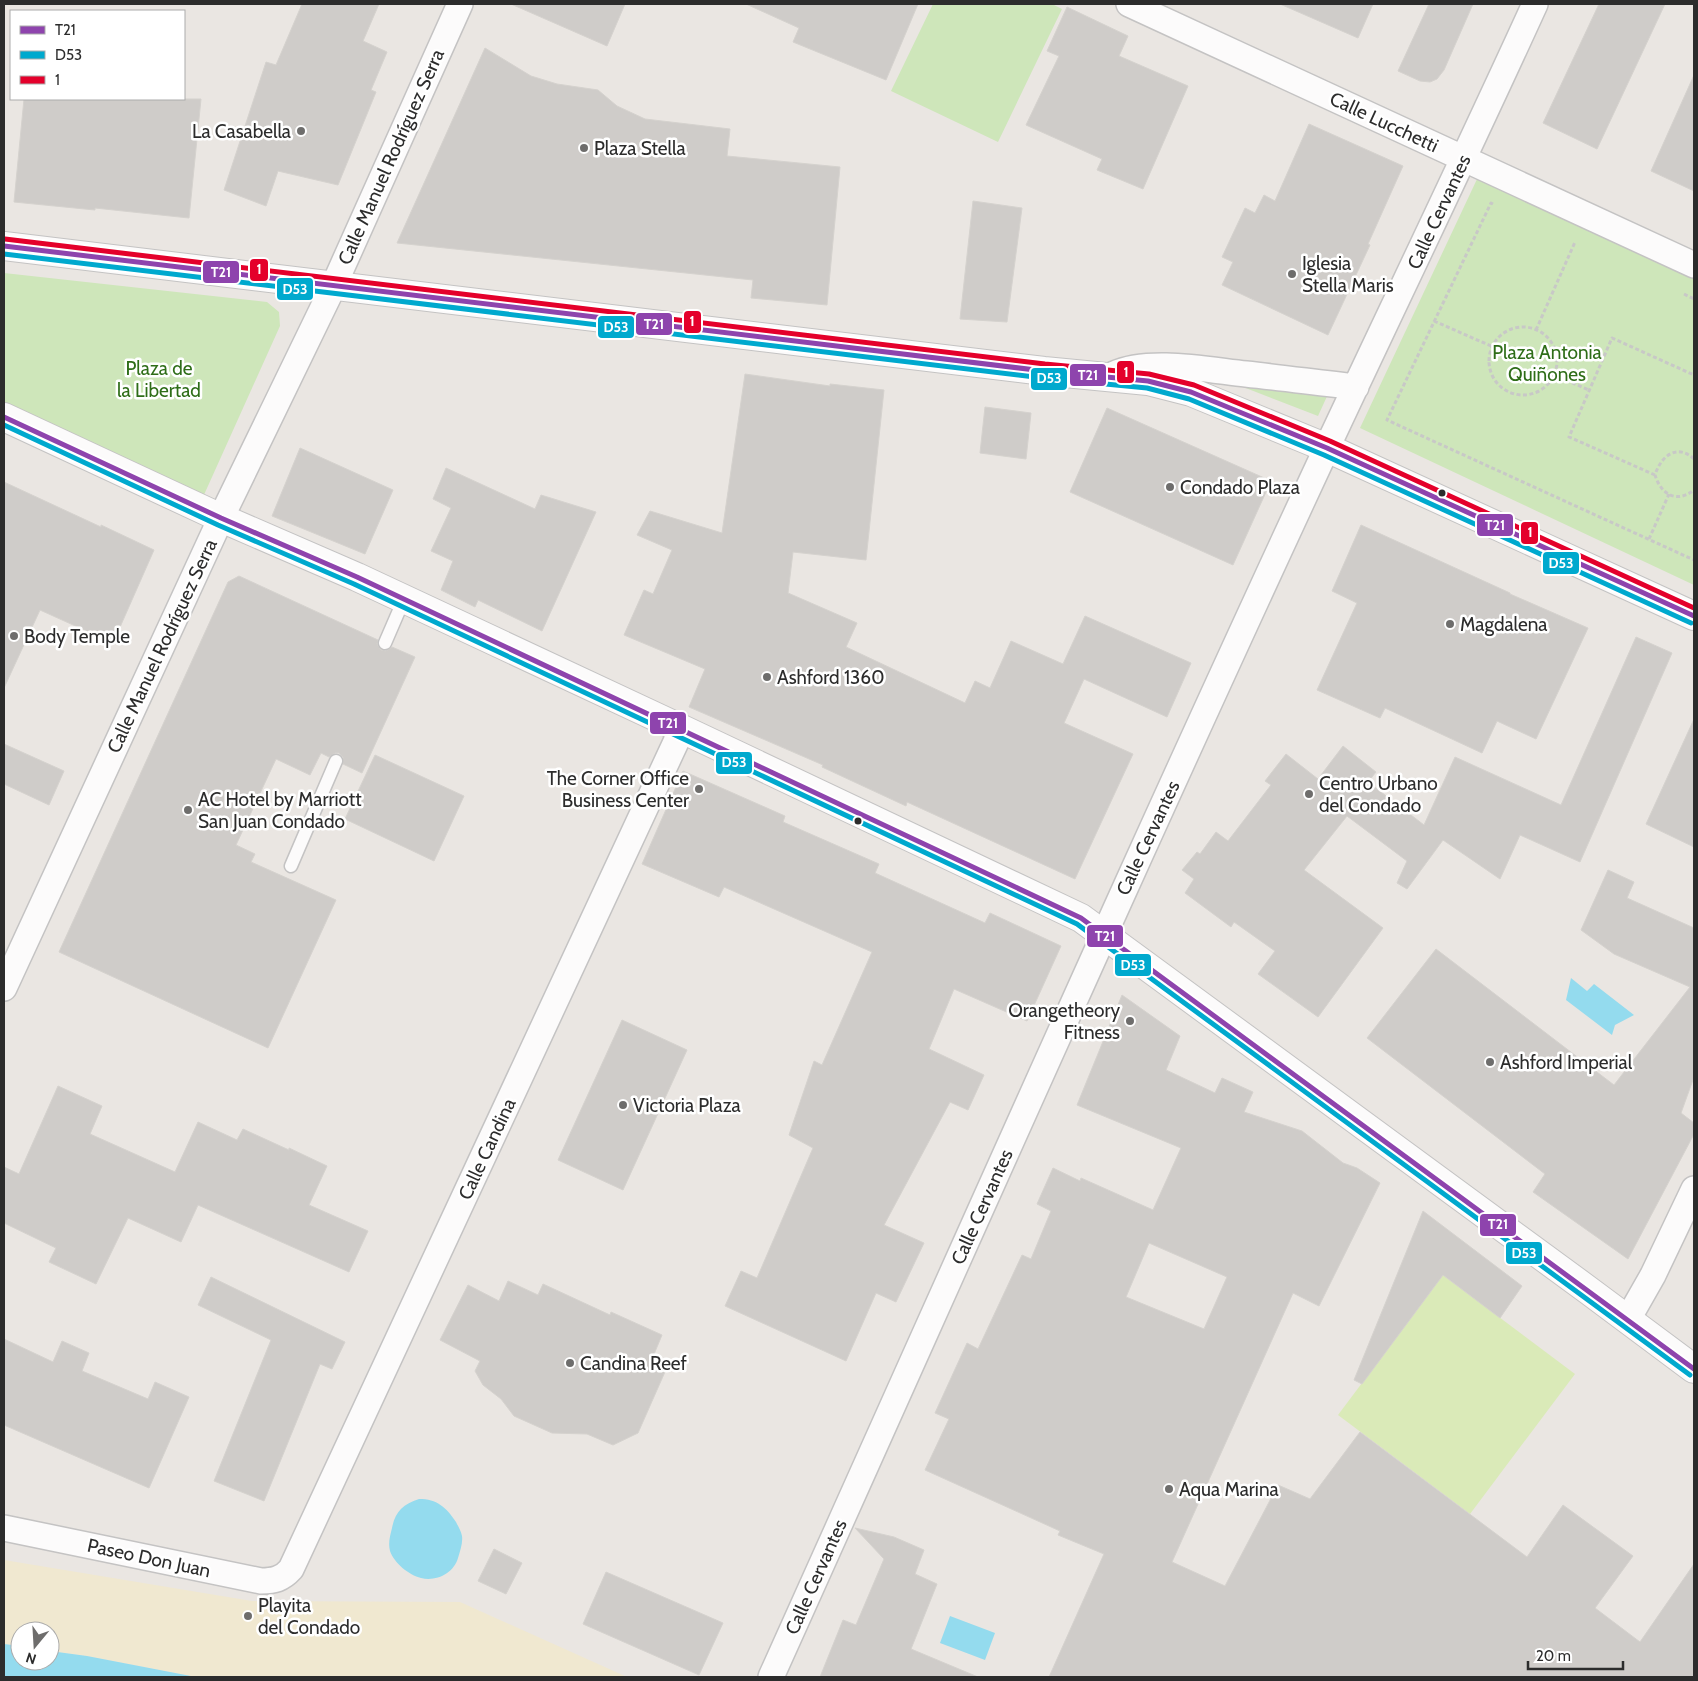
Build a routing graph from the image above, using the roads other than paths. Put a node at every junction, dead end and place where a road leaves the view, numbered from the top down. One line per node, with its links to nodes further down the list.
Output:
1 (460, 4): 7 (street, Calle Manuel Rodríguez Serra)
2 (1129, 4): 4 (street, Calle Lucchetti)
3 (1535, 4): 4 (street, Calle Cervantes)
4 (1464, 159): 6 (street, Calle Lucchetti); 9 (street, Calle Cervantes)
5 (4, 246): 7 (street)
6 (1694, 265)
7 (334, 285): 8 (street); 12 (street, Calle Manuel Rodríguez Serra)
8 (1107, 378): 9 (street); 11 (street)
9 (1356, 387): 11 (street, Calle Cervantes)
10 (4, 417): 12 (street)
11 (1327, 448): 14 (street); 19 (street, Calle Cervantes)
12 (221, 518): 13 (street); 20 (street, Calle Manuel Rodríguez Serra)
13 (404, 599): 15 (lane); 16 (street)
14 (1694, 616)
15 (385, 643)
16 (682, 729): 19 (street); 25 (street, Calle Candina)
17 (336, 761): 18 (lane)
18 (291, 866)
19 (1104, 935): 22 (street); 26 (street, Calle Cervantes)
20 (4, 988)
21 (1694, 1189): 22 (street)
22 (1628, 1319): 23 (street)
23 (1694, 1369)
24 (4, 1528): 25 (street, Paseo Don Juan)
25 (292, 1569)
26 (771, 1677)

